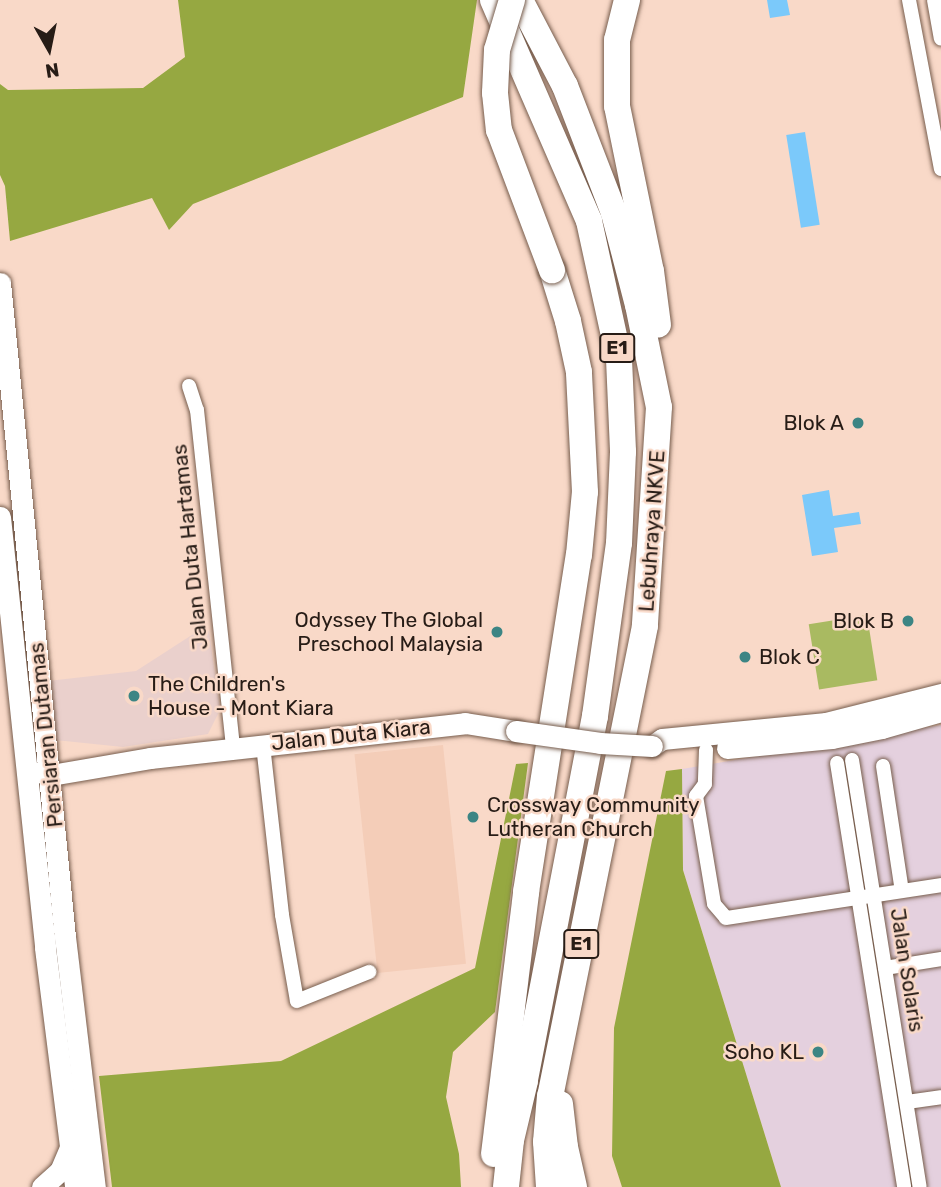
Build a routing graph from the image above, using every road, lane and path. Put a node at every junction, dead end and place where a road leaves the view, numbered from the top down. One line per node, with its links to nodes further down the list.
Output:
1 (493, 0): 34 (highway, Lebuhraya NKVE / E1)
2 (512, 0): 41 (highway, bridge)
3 (520, 0): 11 (highway, Lebuhraya NKVE / E1)
4 (628, 0): 11 (highway)
5 (908, 0): 8 (street)
6 (934, 0): 7 (street)
7 (941, 38)
8 (941, 169)
9 (0, 284): 24 (street, Persiaran Dutamas)
10 (188, 386): 17 (street, Jalan Duta Hartamas)
11 (659, 407): 33 (highway, Lebuhraya NKVE / E1)
12 (0, 517): 20 (street, Persiaran Dutamas)
13 (941, 694): 15 (street, Jalan Duta Kiara)
14 (941, 711): 15 (street, Jalan Duta Kiara)
15 (838, 728): 16 (street, Jalan Duta Kiara); 19 (street, Jalan Duta Kiara)
16 (652, 746): 18 (street, Jalan Duta Kiara, bridge); 19 (street, Jalan Duta Kiara)
17 (233, 748): 18 (street, Jalan Duta Kiara); 24 (street, Jalan Duta Kiara)
18 (263, 750): 32 (street)
19 (706, 750): 29 (street)
20 (24, 755): 24 (street); 25 (street, Persiaran Dutamas)
21 (852, 760): 28 (street, Jalan Solaris)
22 (837, 763): 29 (street, Jalan Solaris)
23 (883, 766): 27 (street)
24 (51, 775): 25 (street); 40 (street, Persiaran Dutamas)
25 (31, 802): 37 (street, Persiaran Dutamas)
26 (941, 885): 27 (street)
27 (902, 891): 28 (street)
28 (874, 895): 29 (street); 31 (street, Jalan Solaris)
29 (858, 898): 46 (street, Jalan Solaris)
30 (941, 959): 31 (street)
31 (885, 968): 36 (street, Jalan Solaris)
32 (369, 972)
33 (553, 1078): 44 (highway, Lebuhraya NKVE); 45 (highway)
34 (525, 1081): 42 (highway, E1); 43 (highway)
35 (941, 1097): 36 (street)
36 (907, 1102): 47 (street, Jalan Solaris)
37 (70, 1147): 38 (street); 39 (street, Persiaran Dutamas)
38 (42, 1187)
39 (75, 1187)
40 (95, 1187)
41 (494, 1187)
42 (506, 1187)
43 (522, 1187)
44 (549, 1187)
45 (574, 1187)
46 (904, 1187)
47 (920, 1187)

